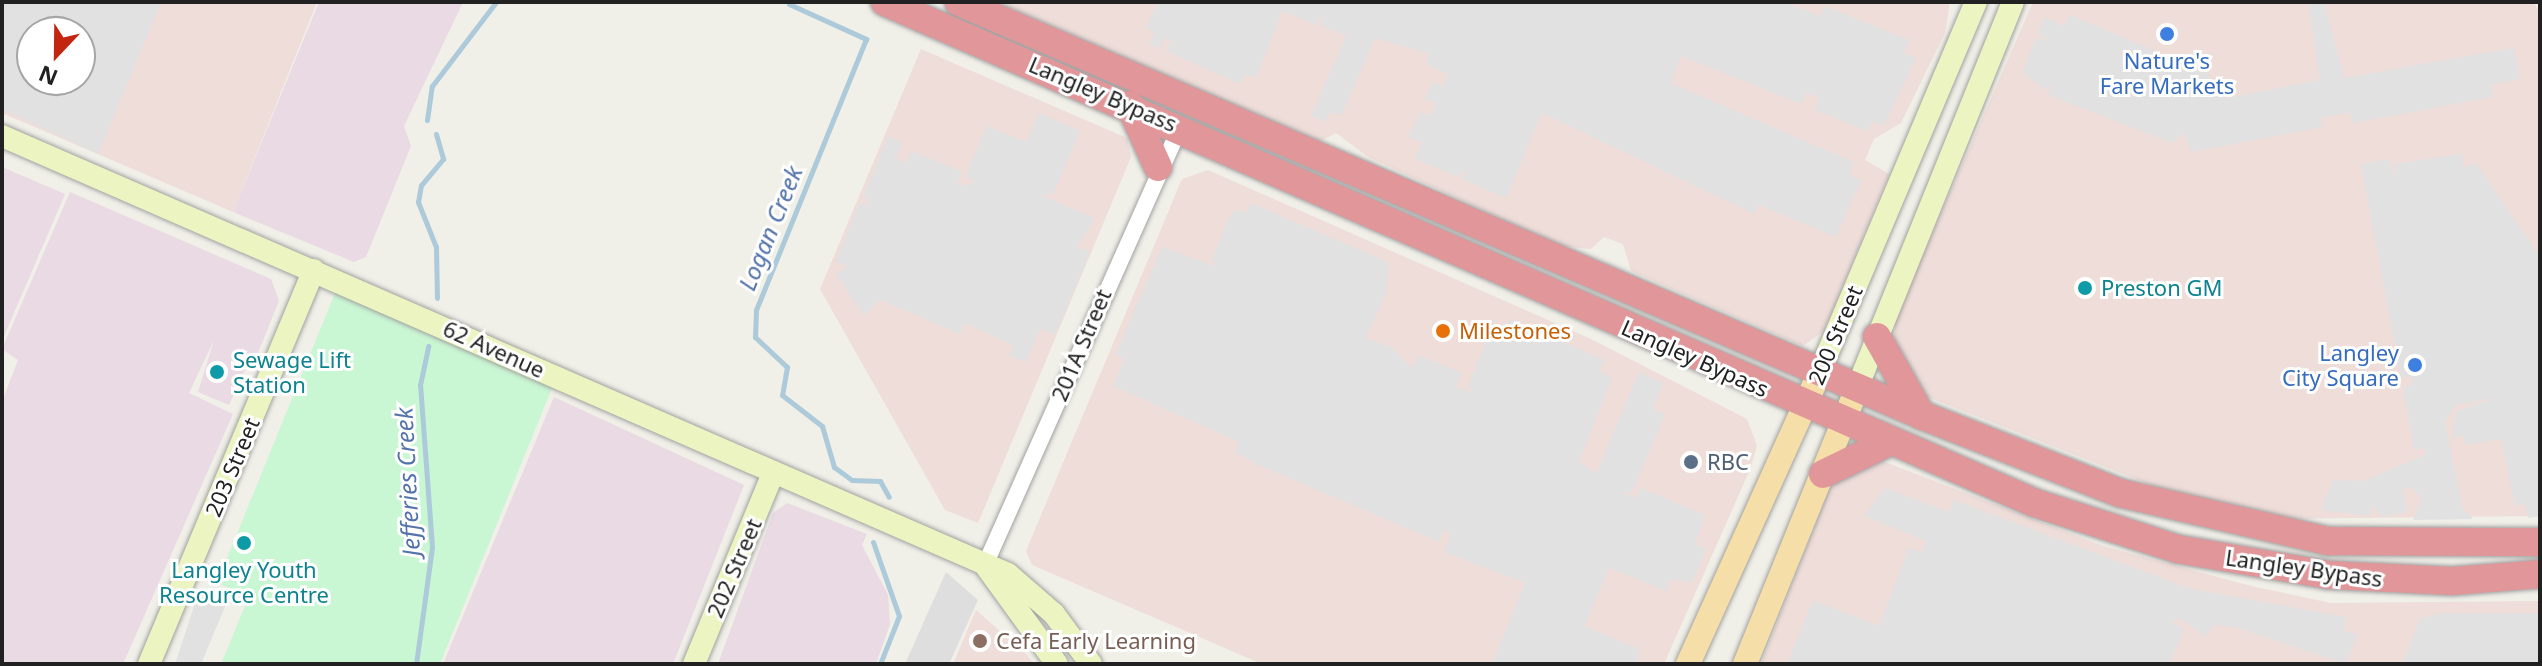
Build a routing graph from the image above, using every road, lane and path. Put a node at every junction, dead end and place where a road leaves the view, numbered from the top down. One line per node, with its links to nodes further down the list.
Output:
1 (885, 2): 5 (highway, Langley Bypass)
2 (959, 2): 6 (highway, Langley Bypass)
3 (1976, 2): 12 (street, 200 Street)
4 (2013, 2): 11 (street, 200 Street)
5 (1130, 105): 7 (highway, Langley Bypass); 9 (highway)
6 (1212, 110): 7 (highway); 12 (highway, Langley Bypass)
7 (1180, 128): 9 (street, 201A Street); 14 (highway, Langley Bypass)
8 (2, 136): 10 (street, 62 Avenue)
9 (1158, 167): 21 (street, 201A Street)
10 (314, 270): 18 (street, 62 Avenue); 24 (street, 203 Street)
11 (1877, 337): 13 (street, 200 Street); 15 (highway)
12 (1820, 371): 13 (highway, Langley Bypass); 14 (main road, 200 Street)
13 (1857, 388): 15 (highway, Langley Bypass); 16 (main road, 200 Street)
14 (1805, 406): 16 (highway, Langley Bypass); 23 (main road, 200 Street)
15 (1921, 415): 20 (highway, Langley Bypass)
16 (1843, 422): 17 (highway, Langley Bypass); 19 (main road, 200 Street)
17 (1889, 442): 19 (highway); 22 (highway, Langley Bypass)
18 (773, 473): 21 (street, 62 Avenue); 25 (street, 202 Street)
19 (1823, 474): 30 (main road, 200 Street)
20 (2540, 542)
21 (985, 565): 26 (street); 27 (street, 62 Avenue)
22 (2540, 574)
23 (1704, 629): 28 (main road, 200 Street); 29 (main road)
24 (149, 664)
25 (694, 664)
26 (1057, 664)
27 (1091, 664)
28 (1688, 664)
29 (1700, 664)
30 (1745, 664)

